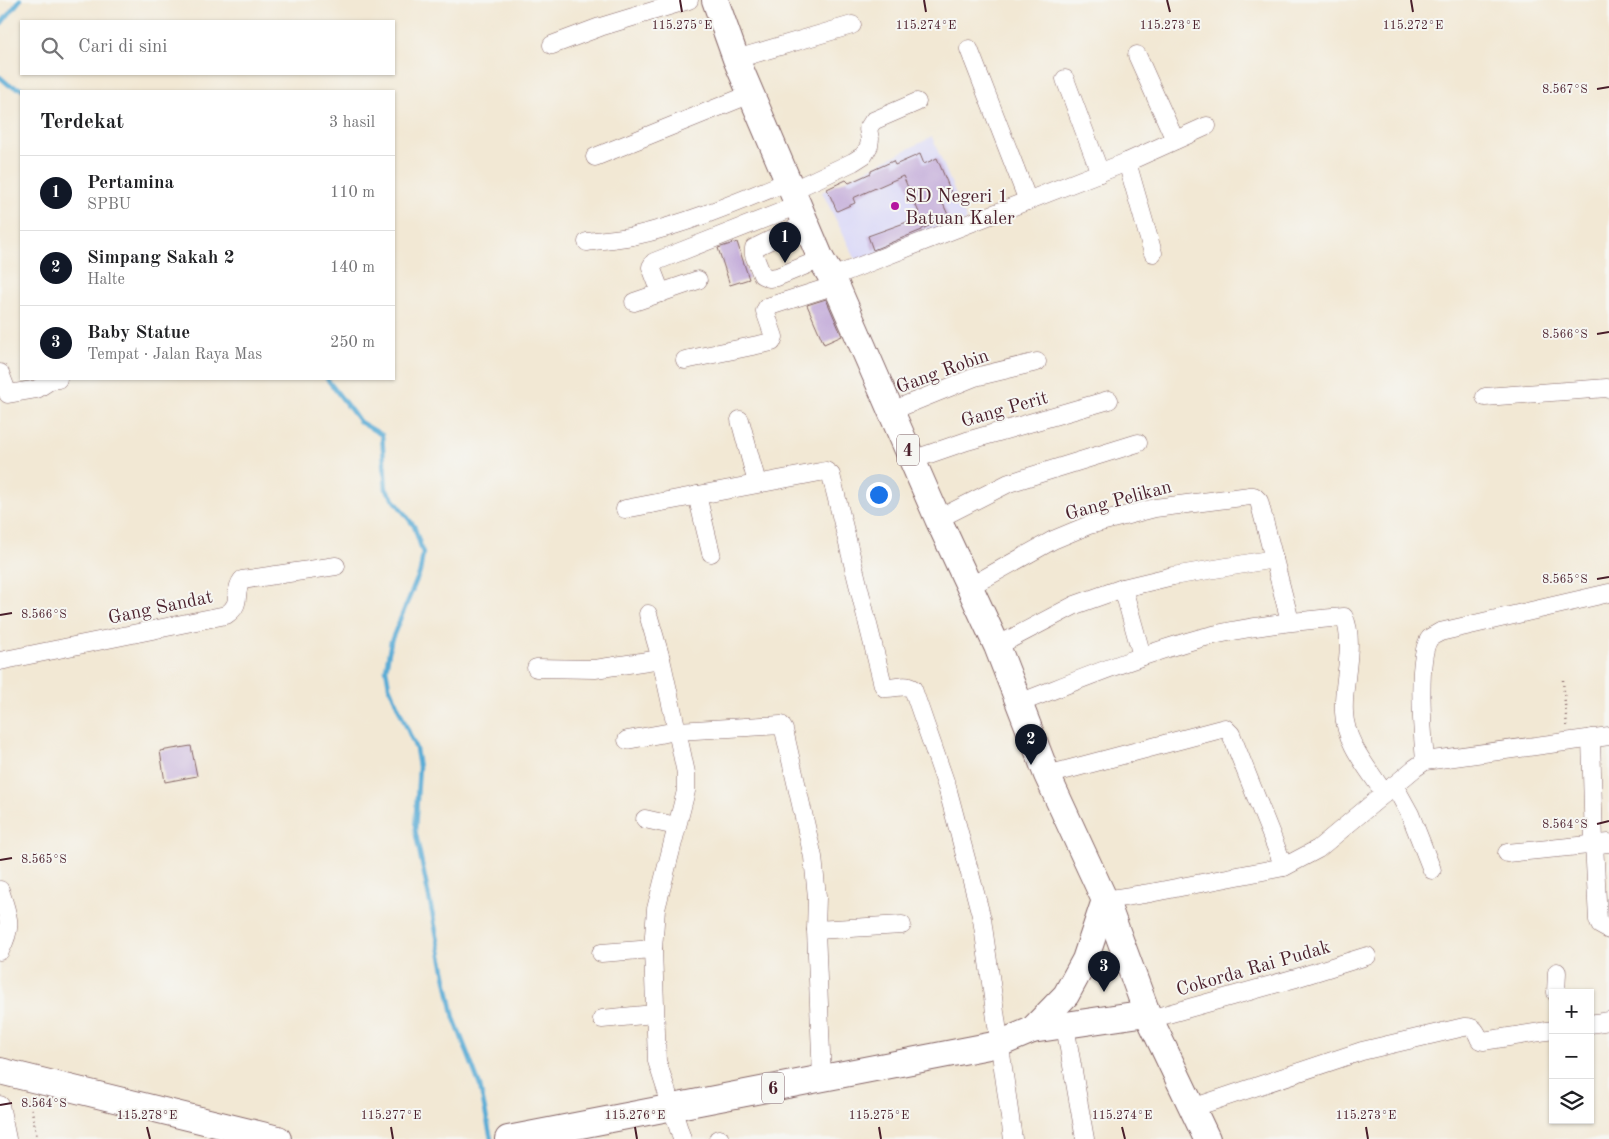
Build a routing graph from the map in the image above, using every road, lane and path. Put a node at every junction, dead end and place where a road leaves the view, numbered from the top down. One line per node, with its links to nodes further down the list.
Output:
1 (689, 0): 4 (street)
2 (715, 0): 7 (highway, 4)
3 (852, 25): 7 (street)
4 (552, 45)
5 (969, 49): 17 (street)
6 (1137, 55): 12 (street)
7 (736, 59): 9 (highway, 4)
8 (1065, 79): 15 (street)
9 (751, 94): 13 (street); 16 (highway, 4)
10 (917, 102): 16 (street)
11 (1207, 126): 12 (street)
12 (1175, 140): 14 (street)
13 (595, 157)
14 (1128, 162): 15 (street); 19 (street)
15 (1100, 173): 17 (street)
16 (797, 200): 18 (street); 20 (highway, 4); 20 (street); 22 (street)
17 (1028, 201): 20 (street)
18 (587, 242)
19 (1153, 253)
20 (829, 273): 24 (street); 32 (highway, 4)
21 (698, 280): 22 (street)
22 (661, 293): 23 (street)
23 (634, 302)
24 (685, 360)
25 (1037, 362): 32 (street, Gang Robin)
26 (0, 373): 29 (street)
27 (51, 380): 29 (street)
28 (1609, 389): 30 (street)
29 (4, 396)
30 (1485, 397)
31 (1109, 400): 35 (street, Gang Perit)
32 (891, 411): 35 (highway, 4)
33 (740, 420): 36 (street)
34 (1138, 443): 39 (street)
35 (912, 460): 39 (highway, 4)
36 (757, 483): 37 (street); 87 (street)
37 (697, 495): 38 (street); 40 (street)
38 (624, 509)
39 (938, 519): 43 (highway, 4)
40 (711, 553)
41 (1274, 559): 43 (street, Gang Pelikan); 44 (street); 47 (street)
42 (336, 566): 51 (street, Gang Sandat)
43 (969, 587): 48 (highway, 4)
44 (1123, 588): 48 (street); 49 (street)
45 (1609, 593): 61 (street)
46 (648, 614): 50 (street)
47 (1290, 621): 49 (street); 61 (street)
48 (997, 646): 54 (highway, 4)
49 (1142, 656): 54 (street)
50 (661, 659): 52 (street); 55 (street)
51 (0, 661)
52 (536, 668)
53 (1563, 680): 59 (path)
54 (1019, 703): 60 (highway, 4)
55 (677, 731): 58 (street); 63 (street); 71 (street)
56 (1609, 736): 57 (street)
57 (1591, 738): 59 (street); 64 (street)
58 (627, 740)
59 (1569, 741): 61 (street)
60 (1048, 775): 66 (street); 69 (highway, 4)
61 (1405, 777): 66 (street); 67 (street)
62 (645, 819): 63 (street)
63 (676, 826): 73 (street)
64 (1602, 843): 65 (street); 72 (street)
65 (1507, 853)
66 (1284, 867): 69 (street)
67 (1432, 870)
68 (0, 890): 74 (street)
69 (1105, 900): 80 (highway, 4); 85 (highway, 6)
70 (902, 925): 71 (street)
71 (816, 930): 90 (street)
72 (1609, 930)
73 (653, 950): 75 (street); 79 (street)
74 (0, 951)
75 (601, 953)
76 (1367, 956): 80 (street, Cokorda Rai Pudak)
77 (1557, 972): 78 (street)
78 (1556, 989)
79 (654, 1014): 81 (street); 92 (street)
80 (1149, 1016): 84 (highway, 6); 93 (highway)
81 (602, 1019)
82 (1609, 1021): 83 (street)
83 (1594, 1023)
84 (1065, 1026): 85 (highway, 6); 100 (street)
85 (1032, 1030): 87 (highway, 6)
86 (1549, 1031): 93 (street)
87 (999, 1044): 90 (highway, 6); 99 (street)
88 (0, 1071): 89 (highway)
89 (26, 1078): 95 (path); 96 (highway)
90 (822, 1079): 92 (highway, 6)
91 (0, 1105): 94 (street)
92 (672, 1108): 97 (highway, 6); 98 (street)
93 (1192, 1108): 101 (highway)
94 (7, 1139)
95 (37, 1139)
96 (278, 1139)
97 (510, 1139)
98 (682, 1139)
99 (1013, 1139)
100 (1086, 1139)
101 (1207, 1139)

